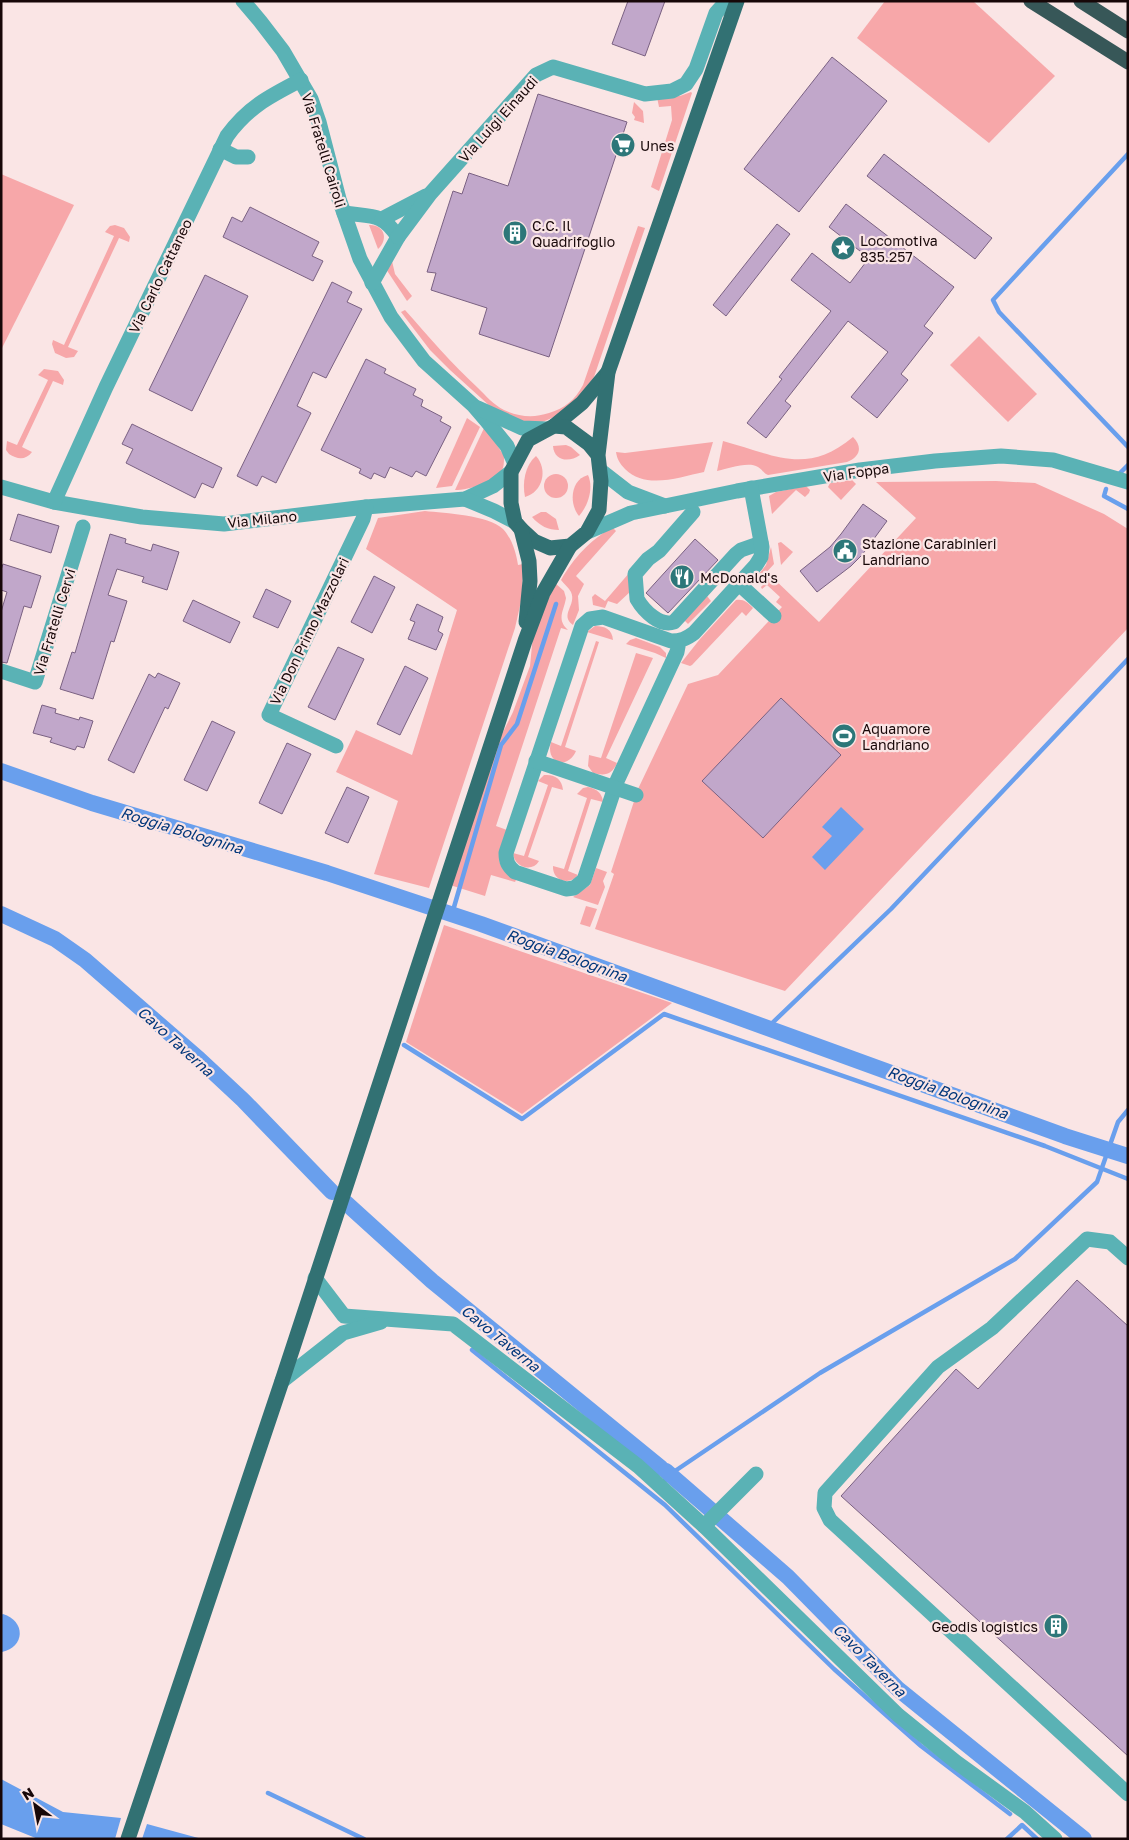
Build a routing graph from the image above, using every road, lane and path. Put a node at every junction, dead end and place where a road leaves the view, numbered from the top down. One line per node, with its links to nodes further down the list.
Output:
1 (243, 1): 8 (street, Via Fratelli Cairoli)
2 (730, 1): 11 (street, Via Luigi Einaudi)
3 (737, 1): 16 (main road)
4 (1031, 1): 7 (highway)
5 (1081, 1): 6 (highway)
6 (1128, 31)
7 (1128, 62)
8 (301, 80): 9 (street, Via Carlo Cattaneo); 12 (street, Via Fratelli Cairoli)
9 (220, 149): 10 (street); 26 (street, Via Carlo Cattaneo)
10 (248, 157)
11 (430, 194): 13 (street); 14 (street)
12 (344, 213): 13 (street); 15 (street, Via Fratelli Cairoli)
13 (382, 218): 14 (street)
14 (398, 237): 15 (street)
15 (372, 283): 17 (street)
16 (608, 372): 18 (main road); 19 (main road)
17 (474, 406): 18 (street); 20 (street)
18 (551, 428): 19 (main road); 20 (main road)
19 (598, 455): 21 (main road)
20 (513, 468): 25 (street, Via Milano); 30 (main road)
21 (600, 471): 27 (street); 32 (main road)
22 (1128, 482): 24 (street, Via Foppa)
23 (1, 487): 26 (street, Via Milano)
24 (752, 488): 27 (street, Via Foppa); 33 (street)
25 (465, 499): 28 (street, Via Milano); 30 (street, Via Milano)
26 (54, 502): 28 (street, Via Milano)
27 (665, 506): 32 (street, Via Foppa)
28 (366, 507): 40 (street, Via Don Primo Mazzolari)
29 (693, 512): 33 (street)
30 (518, 526): 34 (main road); 37 (main road)
31 (83, 527): 39 (street, Via Fratelli Cervi)
32 (587, 532): 34 (main road)
33 (762, 543): 35 (street)
34 (570, 546): 37 (main road)
35 (739, 584): 36 (street); 38 (street)
36 (774, 616)
37 (525, 641): 45 (main road)
38 (679, 641): 41 (street); 42 (street)
39 (1, 671)
40 (336, 746)
41 (536, 761): 42 (street); 42 (street)
42 (615, 788): 43 (street)
43 (636, 795)
44 (1128, 1258): 50 (street)
45 (315, 1278): 46 (street); 47 (main road)
46 (392, 1319): 47 (street); 49 (street)
47 (282, 1380): 51 (main road)
48 (756, 1474): 49 (street)
49 (704, 1525): 52 (street)
50 (1128, 1794)
51 (128, 1839)
52 (1055, 1839)

